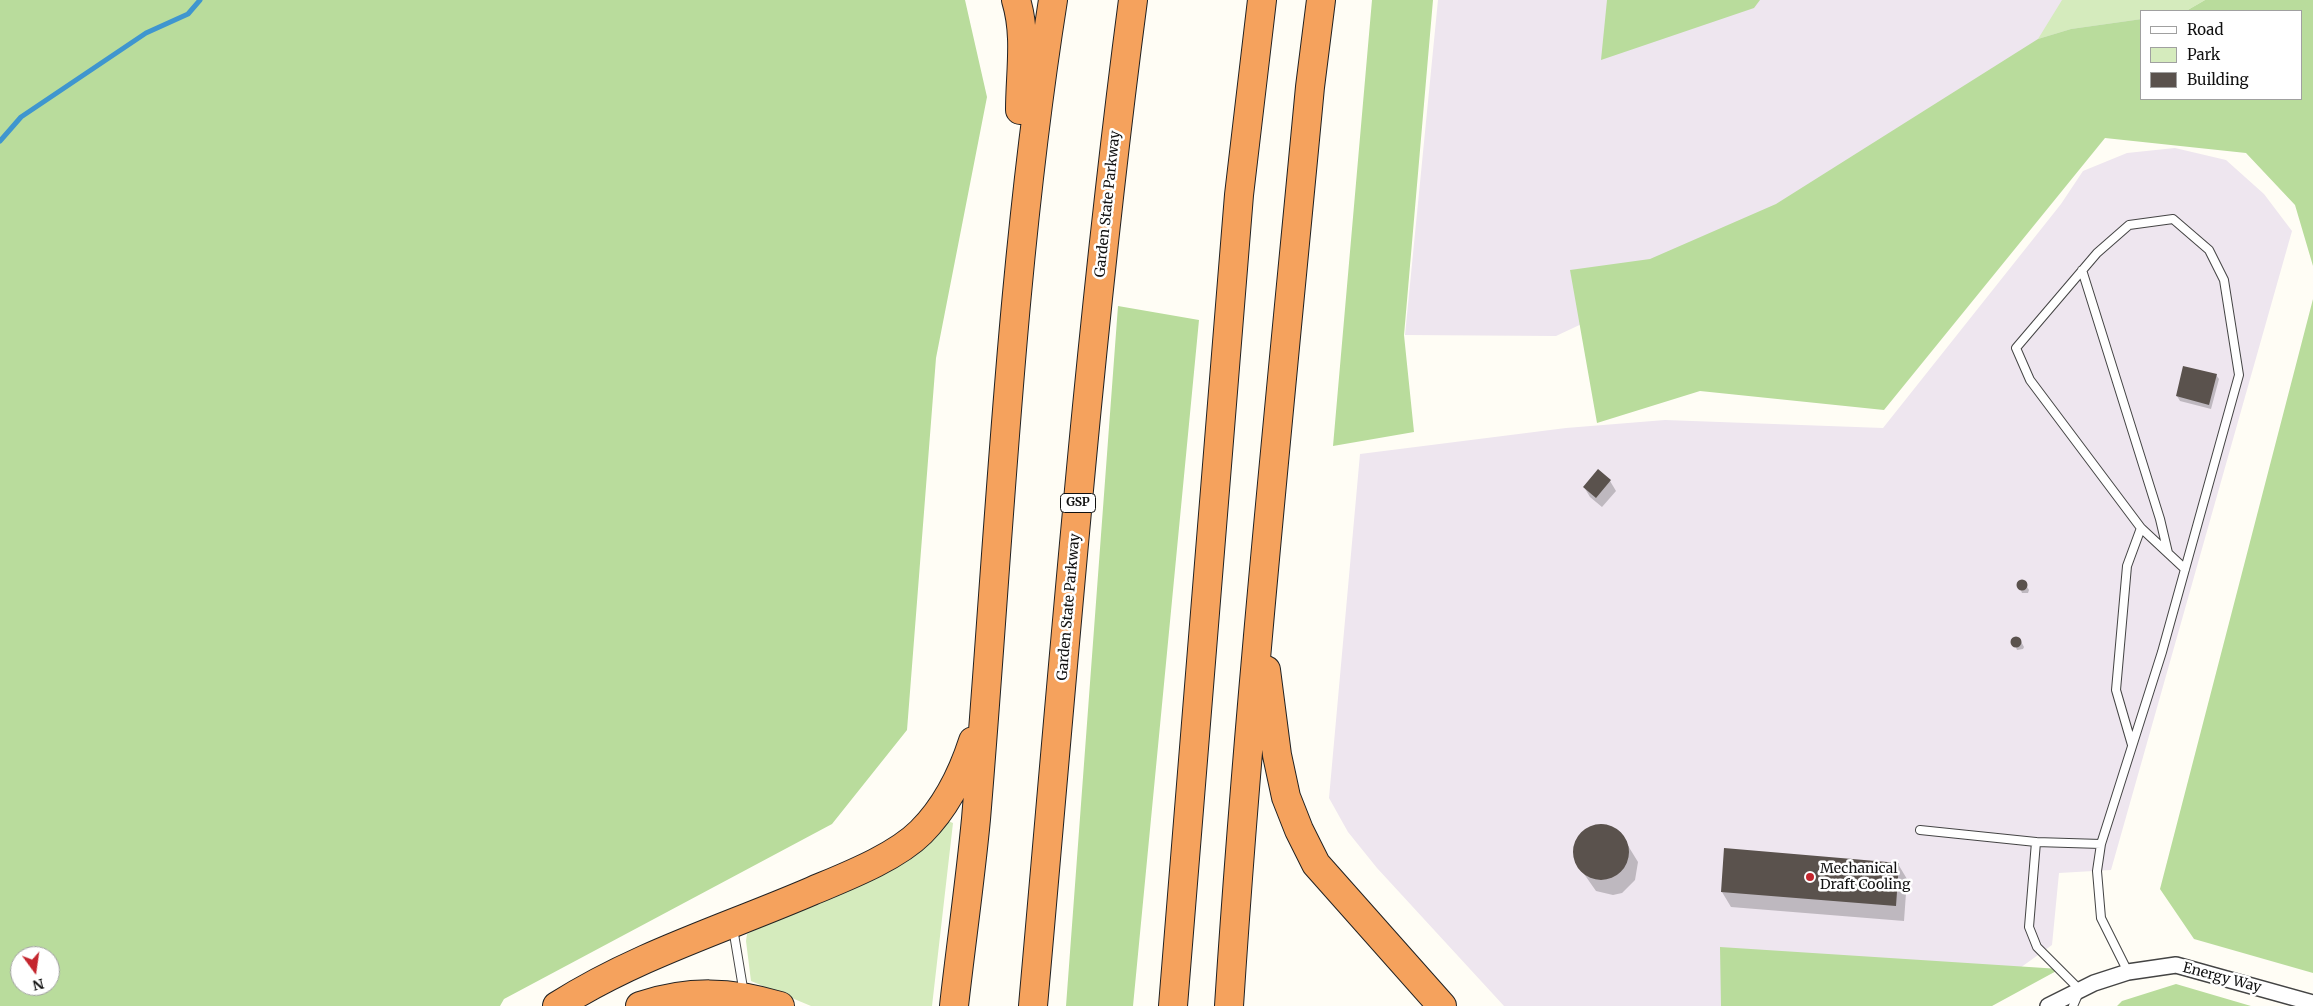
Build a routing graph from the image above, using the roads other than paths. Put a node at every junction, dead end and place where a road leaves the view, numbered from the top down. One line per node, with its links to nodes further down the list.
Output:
1 (1016, 0): 7 (highway)
2 (1053, 0): 7 (highway)
3 (1133, 0): 26 (highway, Garden State Parkway / GSP)
4 (1262, 0): 27 (highway)
5 (1321, 0): 11 (highway)
6 (2082, 270): 8 (lane); 9 (lane); 10 (lane)
7 (1017, 288): 12 (highway)
8 (2141, 528): 9 (lane); 13 (lane)
9 (2168, 553): 10 (lane)
10 (2185, 569): 13 (lane)
11 (1259, 624): 28 (highway); 29 (highway)
12 (984, 709): 17 (highway); 25 (highway)
13 (2132, 746): 16 (lane)
14 (1920, 830): 15 (lane)
15 (2036, 842): 16 (lane); 19 (lane)
16 (2101, 844): 18 (lane)
17 (733, 924): 20 (lane); 22 (highway)
18 (2128, 972): 19 (street, Energy Way); 21 (street, Energy Way)
19 (2080, 990): 30 (street, Energy Way); 31 (lane)
20 (744, 996): 23 (highway); 24 (highway)
21 (2313, 1003)
22 (557, 1006)
23 (640, 1006)
24 (780, 1006)
25 (954, 1006)
26 (1032, 1006)
27 (1173, 1006)
28 (1229, 1006)
29 (1442, 1006)
30 (2048, 1006)
31 (2073, 1006)

